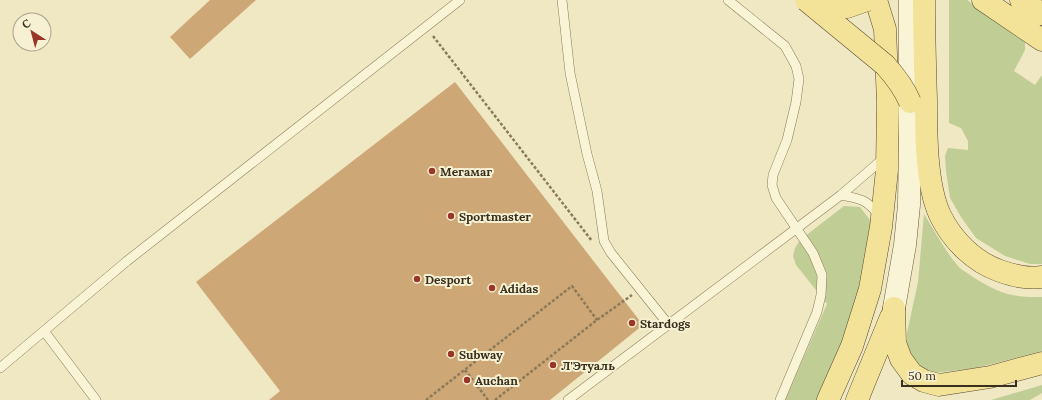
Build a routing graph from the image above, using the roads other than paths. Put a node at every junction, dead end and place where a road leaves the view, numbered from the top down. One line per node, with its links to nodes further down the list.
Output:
1 (460, 0): 22 (lane)
2 (562, 0): 21 (lane)
3 (728, 0): 18 (lane)
4 (806, 0): 14 (main road, bridge)
5 (814, 0): 6 (main road, bridge)
6 (867, 0)
7 (876, 0): 15 (main road)
8 (910, 0): 14 (main road)
9 (924, 0): 19 (main road)
10 (983, 0): 13 (main road)
11 (1021, 0): 12 (main road)
12 (1042, 14)
13 (1042, 40)
14 (910, 102): 20 (main road)
15 (887, 156): 16 (lane); 17 (main road)
16 (841, 195): 17 (lane); 18 (lane)
17 (882, 220): 29 (main road)
18 (796, 228): 21 (lane); 28 (lane)
19 (1042, 278)
20 (894, 308): 25 (main road); 30 (main road)
21 (668, 324): 27 (lane)
22 (44, 331): 24 (lane); 26 (lane)
23 (1042, 363): 25 (main road)
24 (0, 368)
25 (990, 376): 31 (main road)
26 (96, 400)
27 (568, 400)
28 (780, 400)
29 (828, 400)
30 (857, 400)
31 (935, 400)

